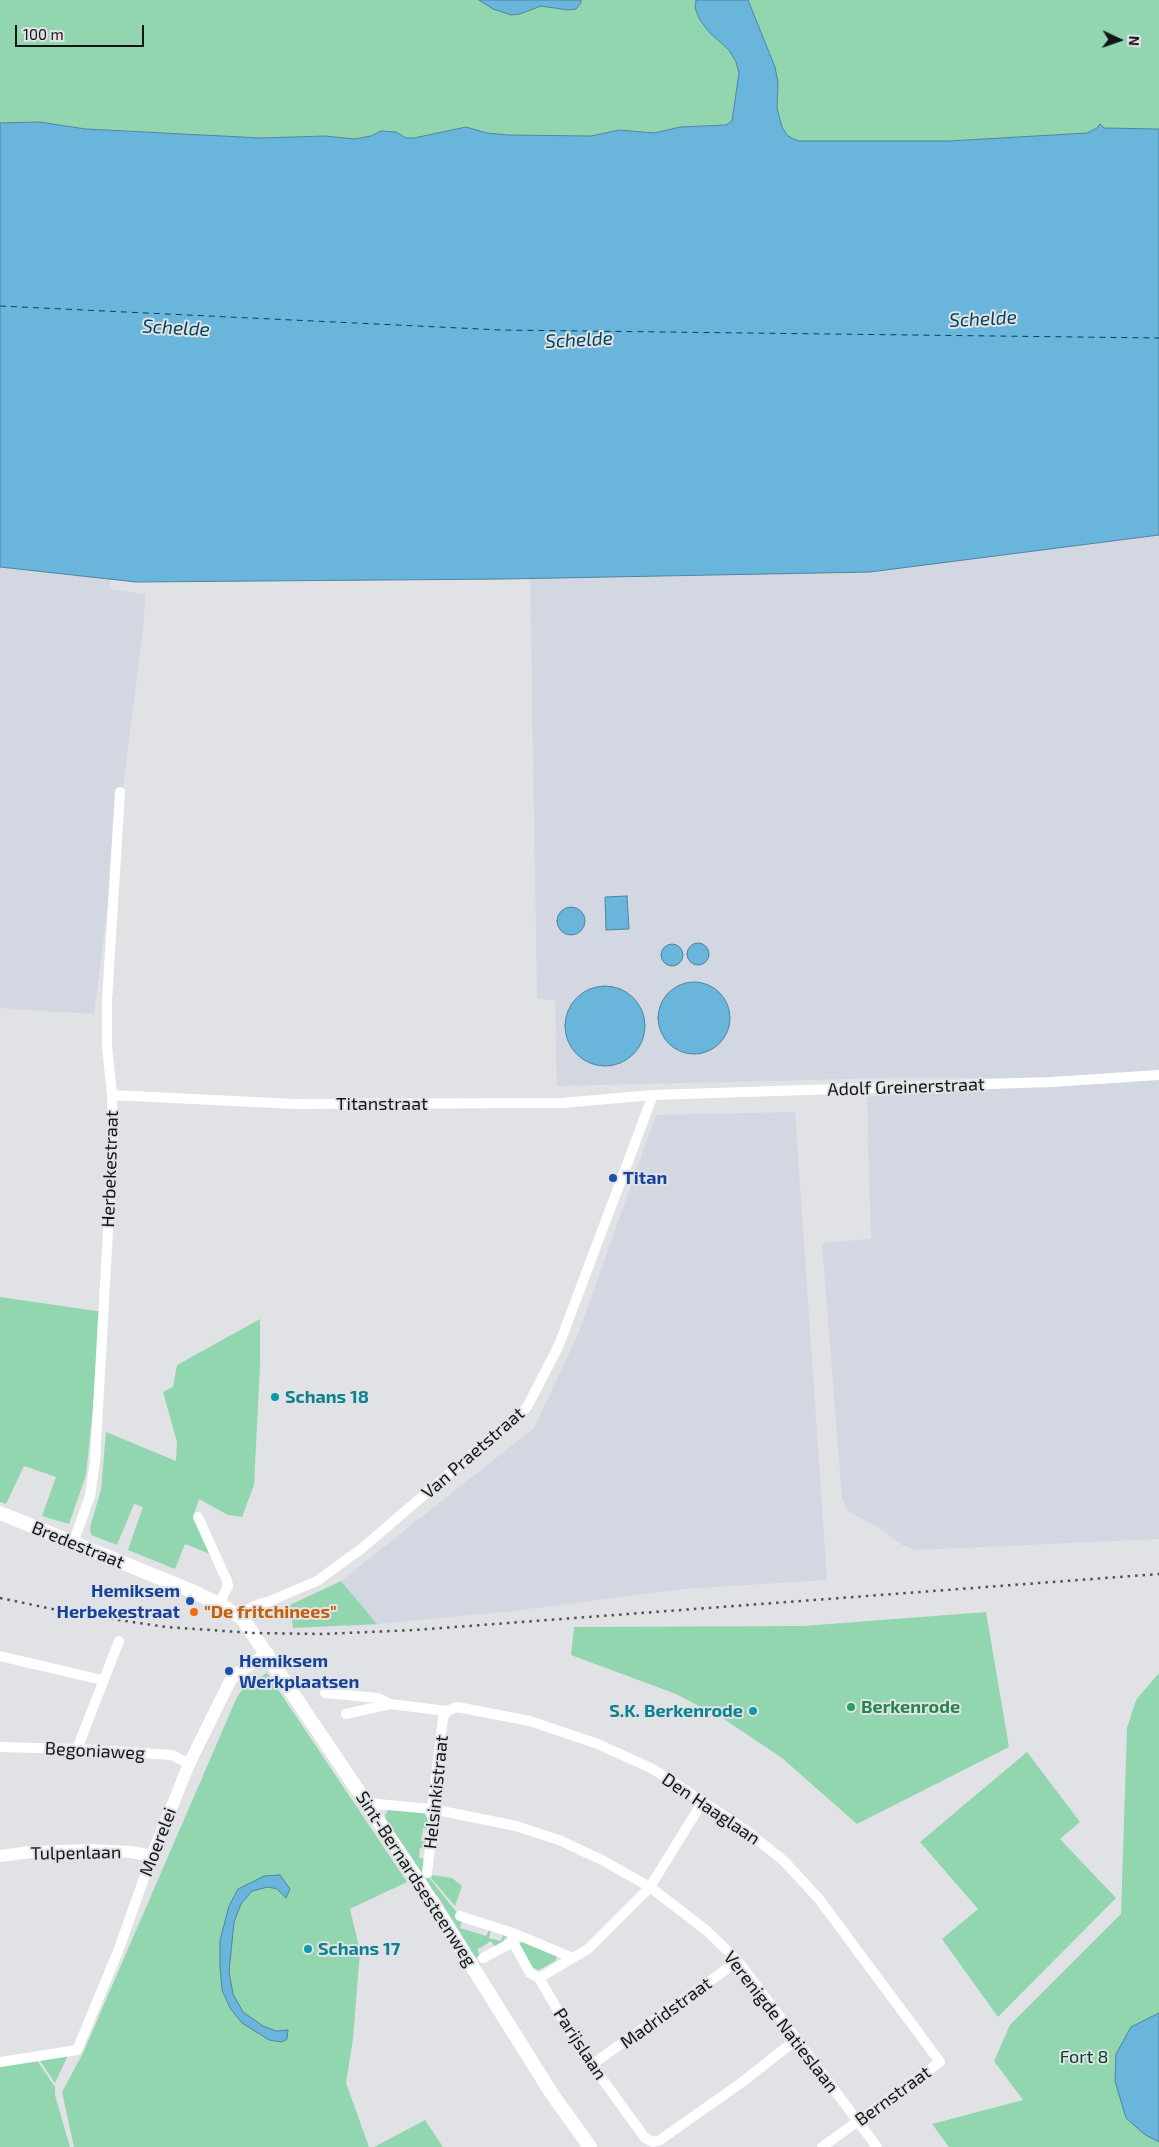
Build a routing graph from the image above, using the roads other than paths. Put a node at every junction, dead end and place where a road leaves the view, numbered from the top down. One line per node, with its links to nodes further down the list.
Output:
1 (120, 792): 3 (street, Herbekestraat)
2 (1159, 1075): 4 (street, Adolf Greinerstraat)
3 (112, 1094): 4 (street, Titanstraat); 7 (street, Herbekestraat)
4 (653, 1095): 9 (street, Van Praetstraat)
5 (0, 1513): 7 (main road, Bredestraat)
6 (198, 1517): 8 (street)
7 (73, 1543): 8 (main road, Bredestraat)
8 (219, 1604): 9 (main road, Bredestraat)
9 (238, 1615): 11 (main road, Sint-Bernardsesteenweg)
10 (119, 1641): 13 (street)
11 (268, 1653): 20 (street, Moerelei); 22 (main road, Sint-Bernardsesteenweg)
12 (0, 1656): 13 (street)
13 (102, 1680): 19 (street)
14 (325, 1693): 15 (street, Den Haaglaan)
15 (390, 1704): 16 (street, Den Haaglaan); 17 (street, Den Haaglaan)
16 (447, 1711): 21 (street, Den Haaglaan); 23 (street, Helsinkistraat)
17 (346, 1714)
18 (0, 1747): 19 (street, Begoniaweg)
19 (77, 1748): 20 (street, Begoniaweg)
20 (189, 1764): 25 (street, Moerelei)
21 (703, 1801): 27 (street); 36 (street, Den Haaglaan)
22 (367, 1803): 23 (street, Verenigde Natieslaan); 39 (main road, Sint-Bernardsesteenweg)
23 (432, 1808): 26 (street, Helsinkistraat); 27 (street, Verenigde Natieslaan)
24 (0, 1856): 25 (street, Tulpenlaan)
25 (152, 1856): 35 (street, Moerelei)
26 (428, 1873)
27 (650, 1888): 31 (street); 32 (street, Verenigde Natieslaan)
28 (460, 1916): 29 (street)
29 (513, 1938): 30 (street); 31 (street); 33 (street, Parijslaan)
30 (484, 1958)
31 (573, 1958): 33 (street)
32 (738, 1961): 34 (street, Verenigde Natieslaan); 37 (street, Madridstraat)
33 (540, 1978): 37 (street, Parijslaan)
34 (797, 2039): 37 (street, Parijslaan); 38 (street, Verenigde Natieslaan)
35 (0, 2062)
36 (940, 2062): 38 (street, Bernstraat)
37 (594, 2063)
38 (858, 2122): 40 (street, Bernstraat); 41 (street, Verenigde Natieslaan)
39 (590, 2147)
40 (822, 2147)
41 (877, 2147)

